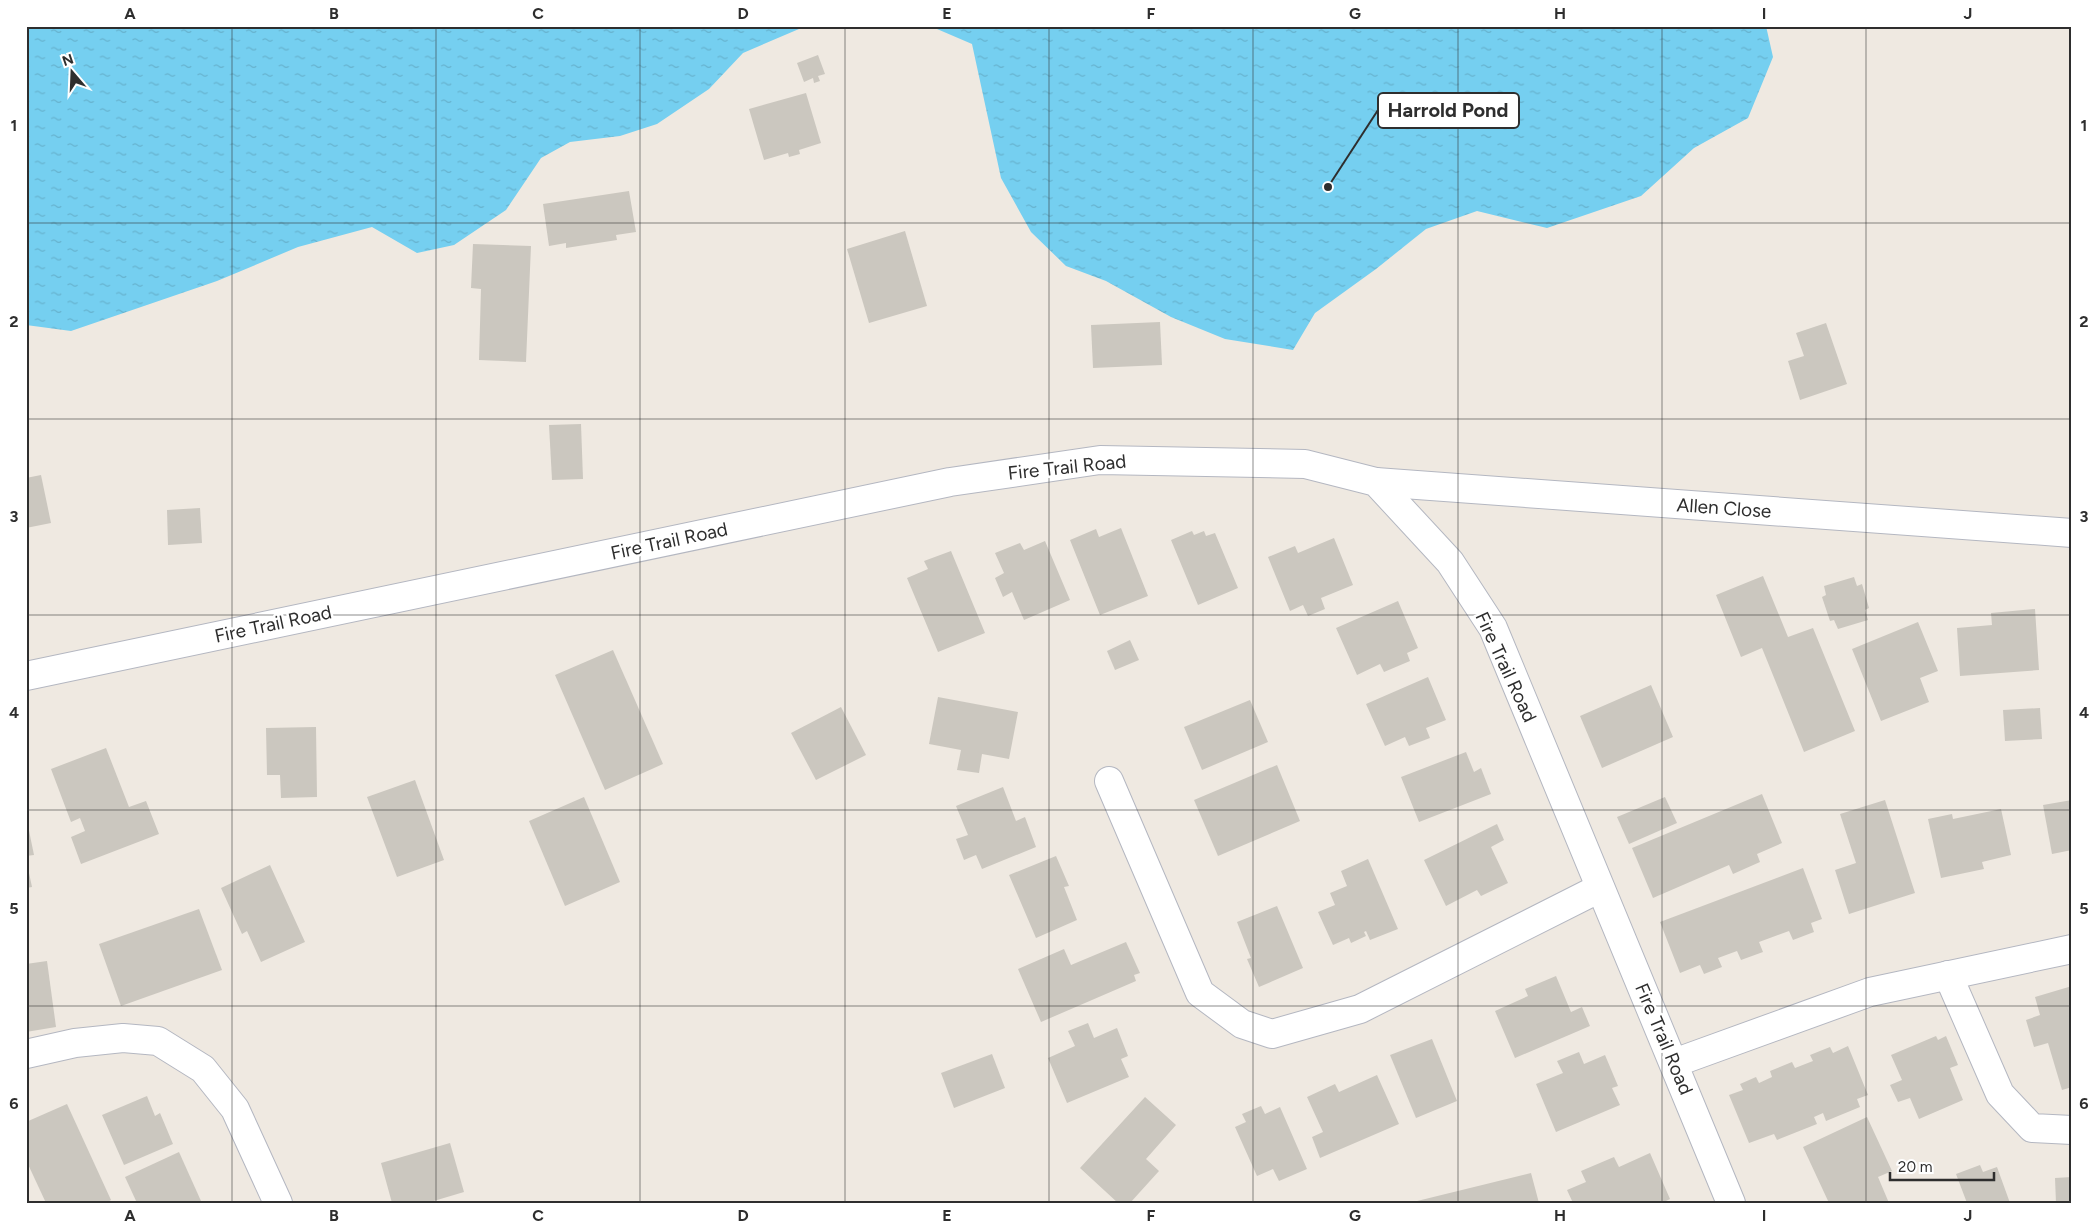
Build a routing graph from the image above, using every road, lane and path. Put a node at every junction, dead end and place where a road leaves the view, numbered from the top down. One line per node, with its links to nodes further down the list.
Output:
1 (1376, 482): 2 (street, Allen Close); 3 (street, Fire Trail Road); 5 (street, Fire Trail Road)
2 (2072, 533)
3 (26, 676)
4 (1109, 780): 5 (street)
5 (1600, 888): 9 (street, Fire Trail Road)
6 (2072, 949): 7 (street)
7 (1948, 975): 9 (street); 10 (street)
8 (26, 1054): 11 (street)
9 (1674, 1063): 12 (street, Fire Trail Road)
10 (2072, 1130)
11 (278, 1203)
12 (1731, 1203)

